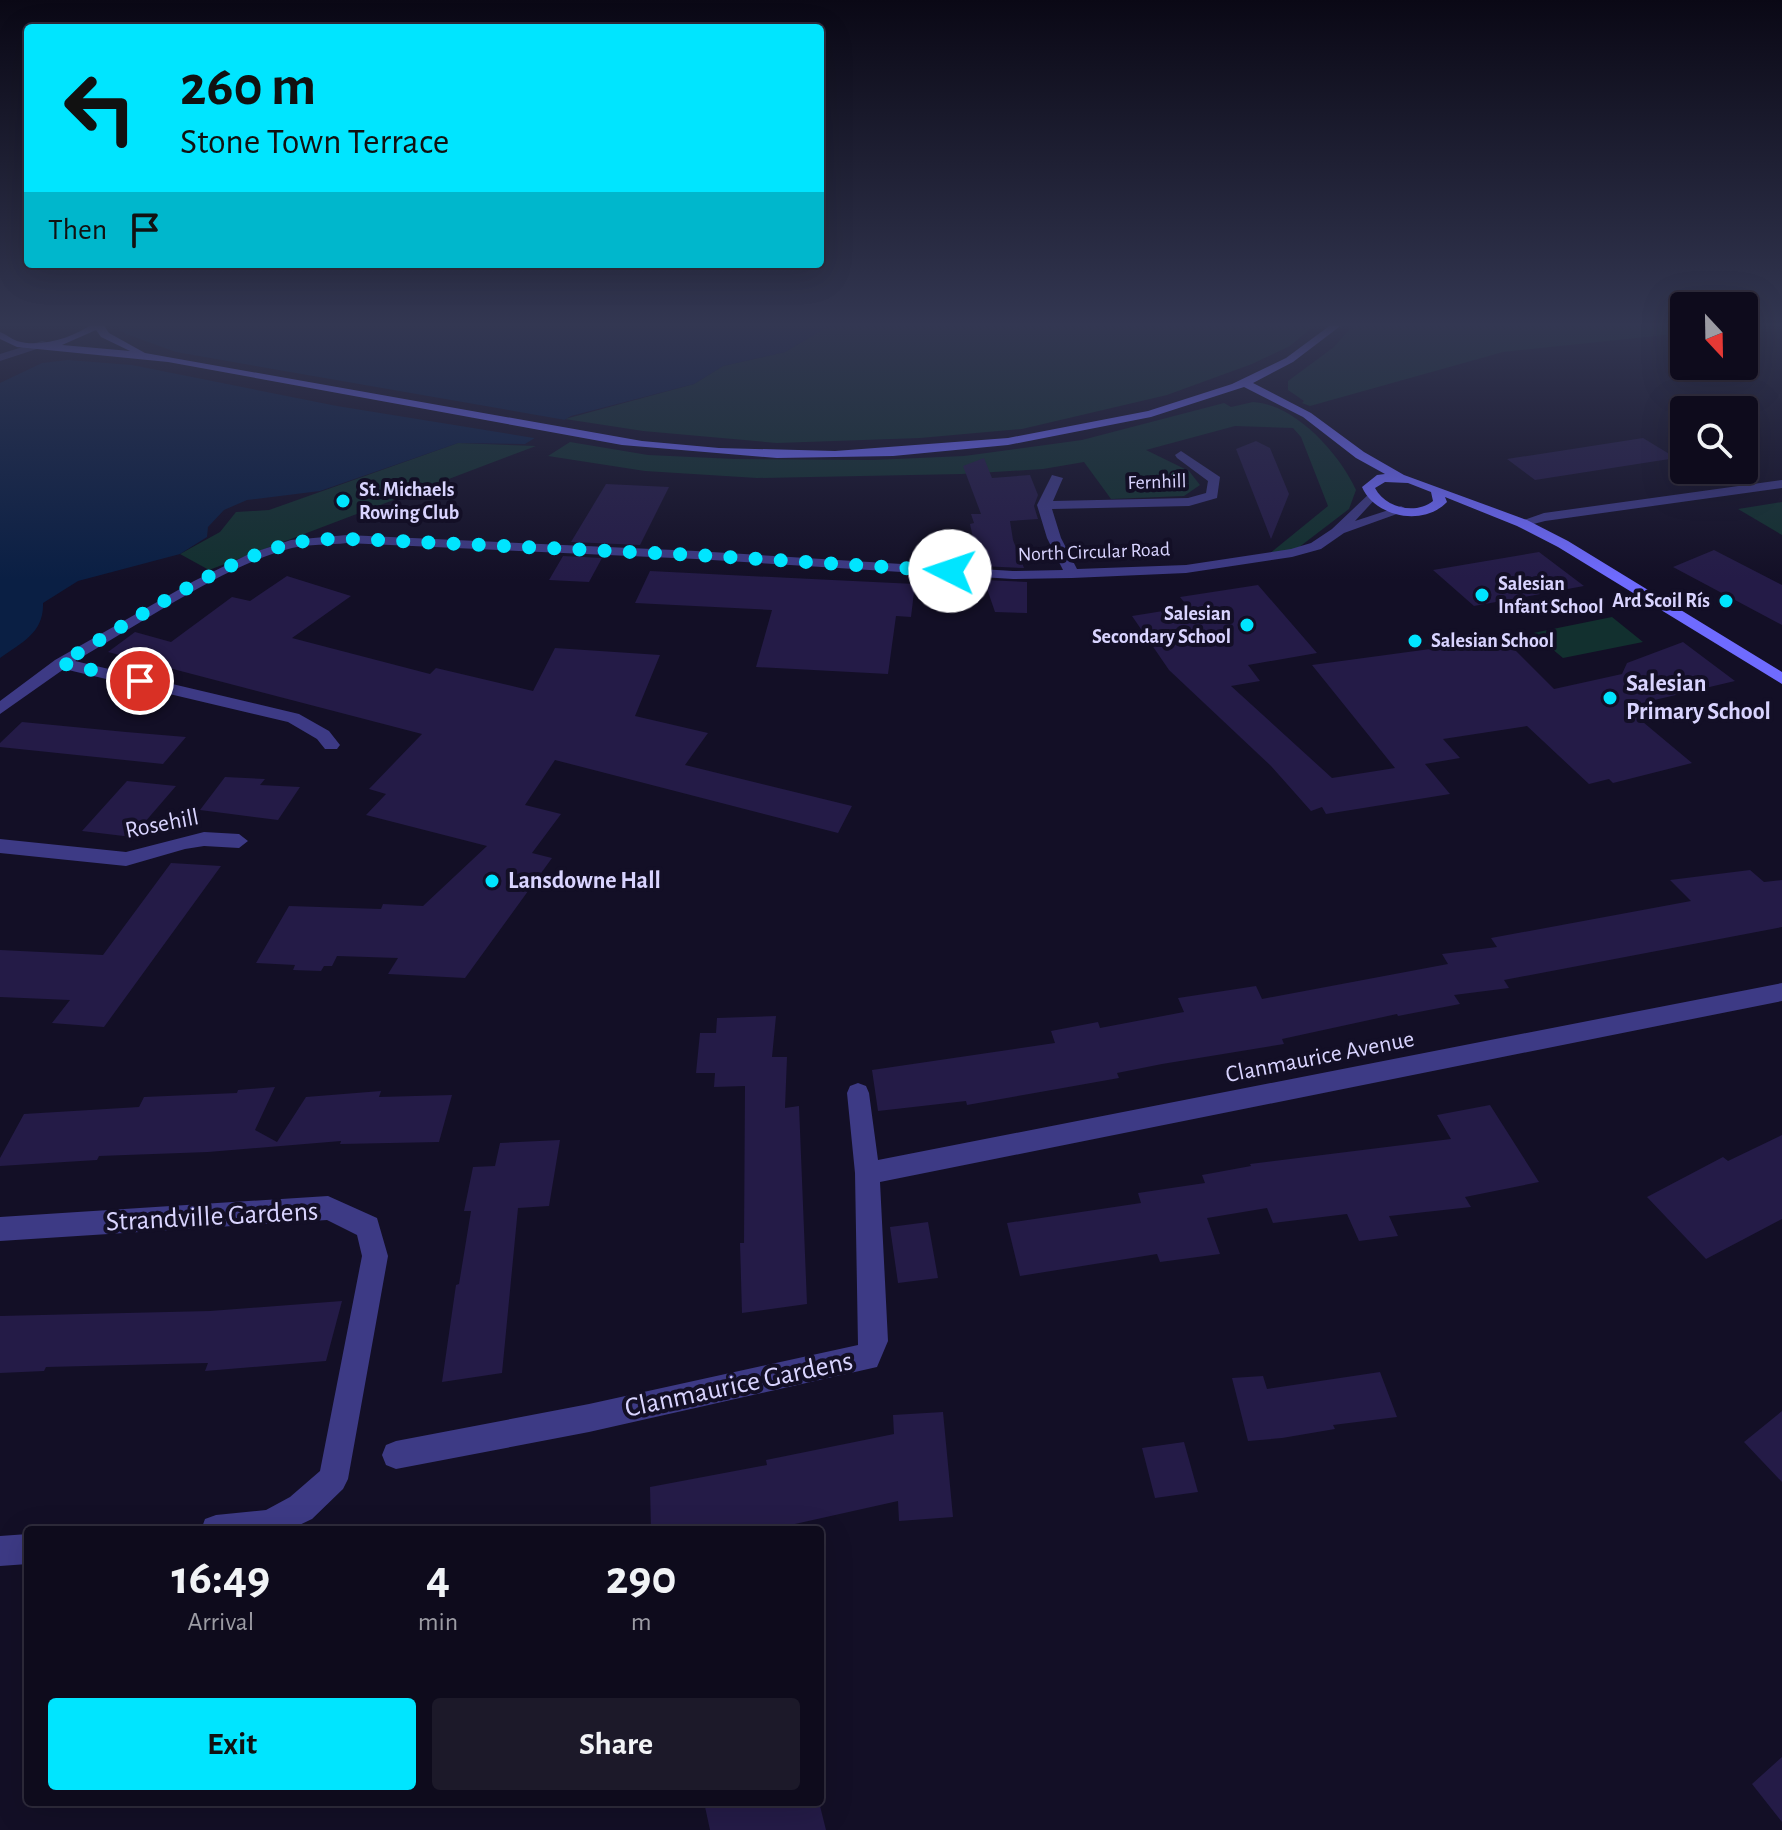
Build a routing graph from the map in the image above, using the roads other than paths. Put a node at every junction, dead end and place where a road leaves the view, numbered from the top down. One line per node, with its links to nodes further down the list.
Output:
1 (443, 409): 2 (main road)
2 (1168, 409)
3 (1296, 409): 5 (main road)
4 (1181, 455): 12 (street, Fernhill)
5 (1360, 455): 6 (main road); 8 (main road)
6 (1399, 477): 8 (main road); 10 (main road)
7 (1057, 478): 12 (street)
8 (1376, 480): 11 (main road)
9 (1782, 484): 15 (street)
10 (1437, 491): 13 (main road); 15 (main road)
11 (1371, 496): 14 (main road); 16 (street, North Circular Road)
12 (1044, 505): 17 (street)
13 (1432, 509): 14 (main road); 15 (main road)
14 (1401, 510): 16 (street, North Circular Road)
15 (1518, 521): 19 (main road)
16 (1337, 532): 17 (street, North Circular Road)
17 (1072, 574): 18 (street, North Circular Road)
18 (61, 663): 20 (street, North Circular Road); 21 (street)
19 (1782, 679)
20 (0, 709)
21 (331, 745)
22 (239, 841): 23 (street, Rosehill)
23 (0, 846)
24 (1782, 992): 26 (street, Clanmaurice Avenue)
25 (858, 1093): 26 (street, Clanmaurice Gardens)
26 (867, 1173): 28 (street, Clanmaurice Gardens)
27 (0, 1229): 29 (street, Strandville Gardens)
28 (396, 1455)
29 (258, 1526)
30 (24, 1549): 31 (street)
31 (0, 1551)

